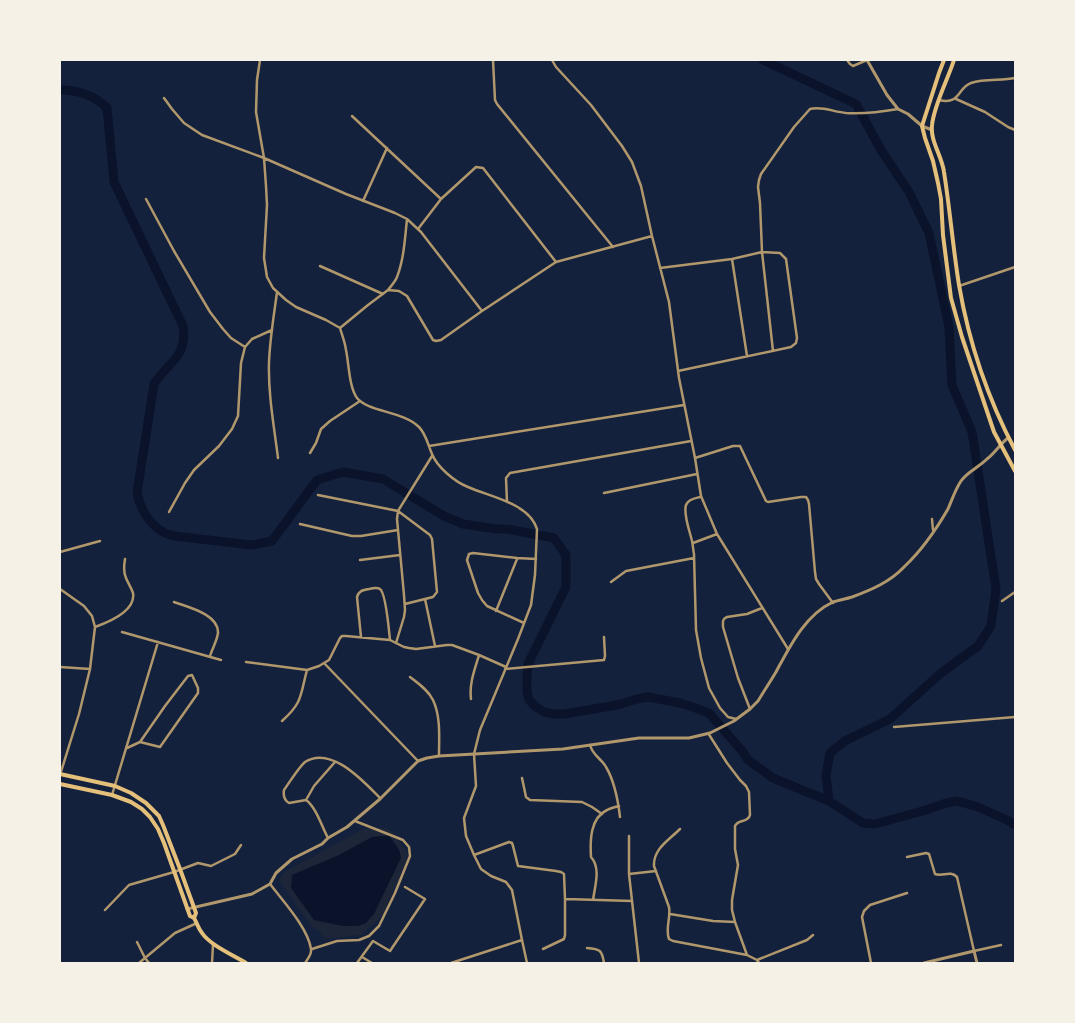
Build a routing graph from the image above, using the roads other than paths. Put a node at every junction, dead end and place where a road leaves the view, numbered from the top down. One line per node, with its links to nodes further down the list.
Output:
1 (260, 60): 18 (street)
2 (493, 60): 25 (street)
3 (552, 60): 24 (street)
4 (847, 60): 5 (street)
5 (867, 60): 12 (street)
6 (944, 60): 14 (main road)
7 (954, 60): 11 (main road)
8 (1015, 78): 10 (street)
9 (164, 98): 18 (street)
10 (956, 99): 11 (street); 16 (street)
11 (939, 100): 15 (main road)
12 (898, 109): 14 (street); 26 (street)
13 (352, 116): 17 (street)
14 (922, 126): 15 (street); 47 (main road)
15 (932, 130): 32 (main road)
16 (1015, 130)
17 (387, 148): 20 (street); 21 (street)
18 (264, 158): 21 (street); 34 (street)
19 (146, 199): 39 (street)
20 (441, 199): 23 (street); 28 (street)
21 (363, 201): 22 (street)
22 (407, 219): 23 (street); 33 (street)
23 (418, 229): 36 (street)
24 (652, 236): 25 (street); 30 (street)
25 (613, 247): 28 (street)
26 (762, 252): 27 (street); 40 (street); 40 (street)
27 (732, 258): 30 (street); 41 (street)
28 (556, 262): 36 (street)
29 (320, 266): 35 (street)
30 (660, 268): 42 (street)
31 (1015, 268): 32 (street)
32 (959, 286): 45 (main road)
33 (388, 290): 35 (street); 36 (street)
34 (276, 292): 37 (street); 38 (street)
35 (383, 294): 37 (street)
36 (482, 311)
37 (340, 328): 43 (street)
38 (272, 330): 39 (street); 52 (street)
39 (245, 347): 61 (street)
40 (773, 351): 41 (street)
41 (747, 356): 42 (street)
42 (678, 371): 44 (street)
43 (360, 401): 48 (street); 50 (street)
44 (684, 405): 46 (street); 48 (street)
45 (1008, 438): 47 (street); 49 (main road)
46 (691, 440): 53 (street); 59 (street)
47 (1000, 444): 54 (main road); 65 (street)
48 (429, 446): 51 (street)
49 (1015, 450)
50 (310, 453)
51 (432, 456): 59 (street); 60 (street)
52 (278, 458)
53 (695, 458): 55 (street); 82 (street)
54 (1015, 471)
55 (697, 474): 56 (street); 58 (street)
56 (604, 493)
57 (318, 495): 60 (street)
58 (701, 496): 66 (street); 68 (street)
59 (507, 502): 74 (street)
60 (398, 511): 64 (street); 79 (street)
61 (168, 512)
62 (932, 519): 65 (street)
63 (300, 524): 64 (street)
64 (398, 530): 70 (street)
65 (933, 530): 82 (street)
66 (717, 534): 68 (street); 84 (street)
67 (100, 541): 69 (street)
68 (693, 542): 72 (street)
69 (60, 552)
70 (400, 555): 75 (street); 83 (street)
71 (517, 558): 74 (street); 85 (street); 85 (street)
72 (694, 558): 76 (street); 109 (street)
73 (125, 559): 87 (street)
74 (536, 559): 86 (street)
75 (360, 560)
76 (611, 582)
77 (60, 589): 87 (street)
78 (1015, 592): 80 (street)
79 (425, 599): 83 (street); 94 (street)
80 (1002, 601)
81 (174, 602): 97 (street)
82 (833, 603): 95 (street)
83 (404, 604): 93 (street)
84 (762, 608): 95 (street); 107 (street)
85 (496, 611): 86 (street)
86 (524, 624): 102 (street)
87 (95, 627): 103 (street)
88 (122, 632): 92 (street)
89 (361, 637): 91 (street); 91 (street); 100 (street)
90 (604, 637): 102 (street)
91 (390, 640): 93 (street)
92 (158, 642): 97 (street); 115 (street)
93 (396, 643): 94 (street)
94 (435, 646): 96 (street)
95 (788, 650): 107 (street)
96 (479, 655): 102 (street); 106 (street)
97 (210, 656): 98 (street)
98 (221, 660)
99 (246, 662): 104 (street)
100 (324, 663): 104 (street); 118 (street)
101 (60, 667): 103 (street)
102 (506, 668): 116 (street)
103 (90, 669): 120 (street)
104 (307, 670): 110 (street)
105 (410, 677): 117 (street)
106 (471, 699)
107 (750, 709): 109 (street)
108 (1015, 717): 111 (street)
109 (735, 720): 112 (street)
110 (282, 721)
111 (894, 727)
112 (709, 733): 114 (street); 152 (street)
113 (140, 742): 113 (street); 115 (street)
114 (589, 744): 116 (street); 127 (street)
115 (127, 748): 123 (street)
116 (474, 754): 117 (street); 135 (street)
117 (440, 756): 118 (street)
118 (418, 761): 125 (street)
119 (335, 762): 125 (street); 126 (street); 126 (street)
120 (60, 774): 123 (main road)
121 (522, 778): 128 (street)
122 (60, 784): 124 (main road)
123 (115, 786): 124 (street); 137 (main road)
124 (112, 795): 139 (main road)
125 (380, 798): 130 (street)
126 (306, 800): 133 (street)
127 (619, 806): 128 (street); 129 (street)
128 (602, 814): 145 (street)
129 (620, 817)
130 (354, 821): 133 (street); 160 (street)
131 (680, 830): 138 (street)
132 (629, 836): 140 (street)
133 (328, 838): 141 (street)
134 (241, 845): 137 (street)
135 (474, 856): 144 (street); 155 (street)
136 (907, 857): 162 (street)
137 (180, 869): 139 (street); 147 (main road)
138 (656, 871): 140 (street); 150 (street)
139 (174, 872): 148 (main road); 149 (street)
140 (629, 874): 146 (street)
141 (270, 884): 147 (street); 160 (street)
142 (404, 886): 164 (street)
143 (907, 893): 178 (street)
144 (566, 898): 145 (street); 161 (street)
145 (593, 900): 146 (street)
146 (632, 901): 177 (street)
147 (193, 907): 148 (street); 151 (main road)
148 (187, 909): 151 (main road)
149 (104, 910)
150 (670, 914): 152 (street); 163 (street)
151 (194, 918): 153 (main road)
152 (735, 922): 163 (street)
153 (197, 923): 157 (main road); 165 (street)
154 (812, 935): 166 (street)
155 (522, 940): 174 (street); 175 (street)
156 (137, 942): 165 (street)
157 (213, 943): 169 (street); 170 (main road)
158 (1001, 945): 162 (street)
159 (587, 948): 176 (street)
160 (312, 949): 171 (street)
161 (544, 949)
162 (974, 951): 179 (street); 180 (street)
163 (747, 955): 166 (street)
164 (362, 957): 172 (street); 173 (street)
165 (144, 958): 167 (street); 168 (street)
166 (758, 962)
167 (139, 963)
168 (149, 963)
169 (212, 963)
170 (246, 963)
171 (305, 963)
172 (357, 963)
173 (372, 963)
174 (451, 963)
175 (527, 963)
176 (604, 963)
177 (639, 963)
178 (871, 963)
179 (924, 963)
180 (976, 963)

